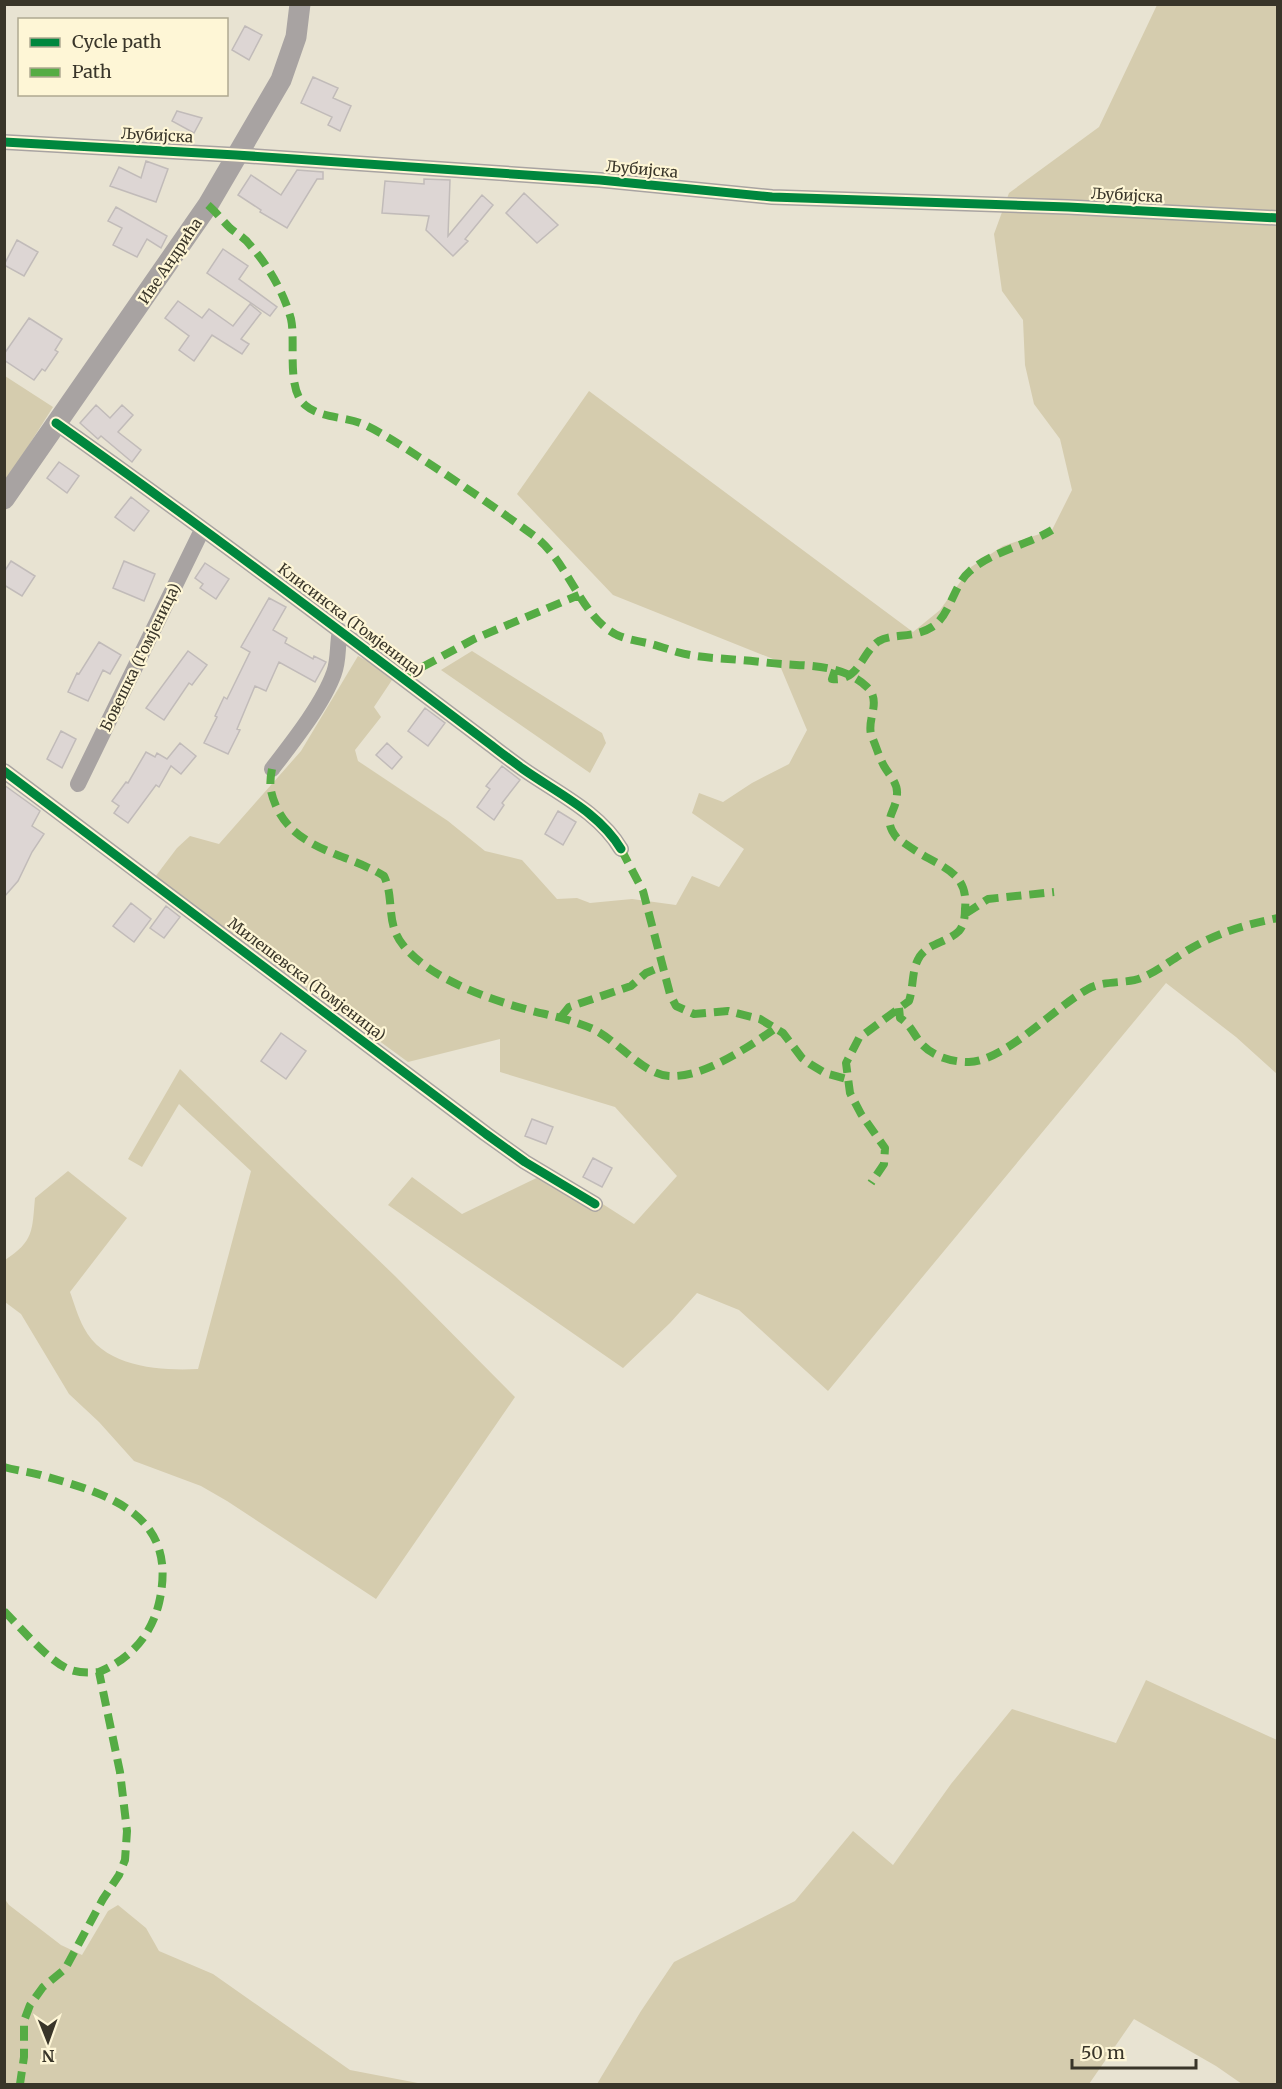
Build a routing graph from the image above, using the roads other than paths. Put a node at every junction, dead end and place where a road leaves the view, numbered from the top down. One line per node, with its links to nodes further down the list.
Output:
1 (300, 4): 3 (street, Иве Андрића)
2 (4, 142): 3 (street, Љубијска)
3 (236, 155): 4 (street, Љубијска); 5 (street, Иве Андрића)
4 (1278, 218)
5 (56, 423): 6 (street, Иве Андрића); 7 (street, Клисинска (Гомјеница))
6 (4, 499)
7 (202, 530): 8 (street, Клисинска (Гомјеница)); 11 (street, Бовешка (Гомјеница))
8 (340, 631): 9 (street); 12 (street, Клисинска (Гомјеница))
9 (272, 770)
10 (4, 771): 13 (street, Милешевска (Гомјеница))
11 (78, 784)
12 (621, 849)
13 (595, 1204)

